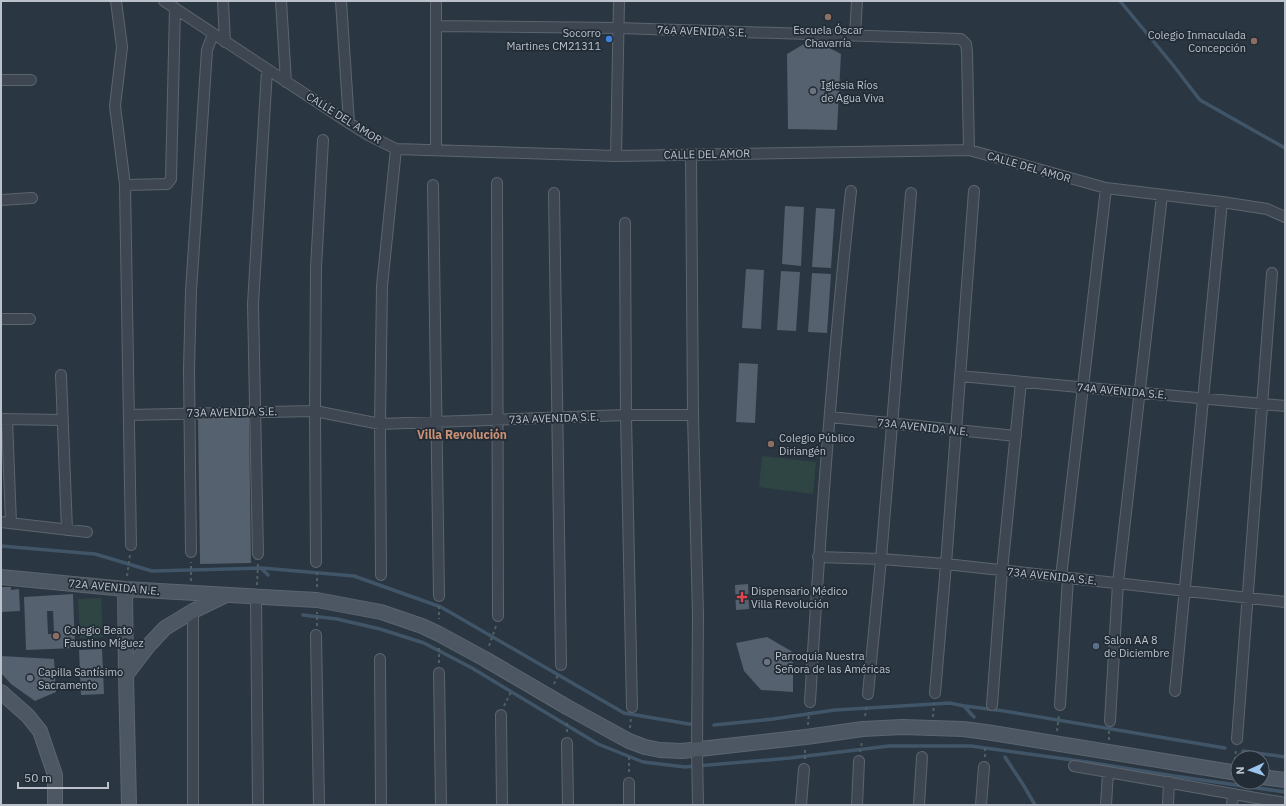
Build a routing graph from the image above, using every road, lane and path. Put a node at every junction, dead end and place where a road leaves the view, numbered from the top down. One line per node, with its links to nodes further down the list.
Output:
1 (116, 1): 28 (street)
2 (164, 1): 9 (street, CALLE DEL AMOR)
3 (223, 1): 14 (street)
4 (281, 1): 18 (street)
5 (341, 1): 19 (street)
6 (436, 1): 10 (street)
7 (619, 1): 11 (street)
8 (857, 1): 13 (street)
9 (175, 8): 12 (street, CALLE DEL AMOR); 28 (street)
10 (436, 26): 11 (street, 76A AVENIDA S.E.); 22 (street)
11 (618, 28): 13 (street, 76A AVENIDA S.E.); 25 (street)
12 (213, 34): 14 (street, CALLE DEL AMOR); 53 (street)
13 (855, 36): 23 (street, 76A AVENIDA S.E.)
14 (225, 42): 15 (street, CALLE DEL AMOR)
15 (267, 70): 18 (street, CALLE DEL AMOR); 52 (street)
16 (1, 80): 17 (street)
17 (31, 80)
18 (286, 82): 19 (street, CALLE DEL AMOR)
19 (348, 123): 21 (street, CALLE DEL AMOR)
20 (323, 140): 51 (street)
21 (396, 149): 22 (street, CALLE DEL AMOR); 63 (street)
22 (436, 150): 25 (street, CALLE DEL AMOR)
23 (970, 150): 24 (street, CALLE DEL AMOR); 29 (street, CALLE DEL AMOR)
24 (691, 155): 25 (street, CALLE DEL AMOR); 56 (street)
25 (616, 156)
26 (496, 183): 61 (street)
27 (433, 184): 62 (street)
28 (125, 185): 54 (street)
29 (1106, 188): 34 (street, CALLE DEL AMOR); 46 (street)
30 (851, 191): 57 (street)
31 (974, 191): 44 (street)
32 (554, 193): 58 (street)
33 (911, 193): 64 (street)
34 (1162, 195): 37 (street, CALLE DEL AMOR); 47 (street)
35 (32, 198): 36 (street)
36 (1, 200)
37 (1222, 202): 38 (street, CALLE DEL AMOR); 48 (street)
38 (1285, 217)
39 (626, 223): 55 (street)
40 (1272, 273): 49 (street)
41 (1, 319): 42 (street)
42 (30, 319)
43 (61, 375): 60 (street)
44 (960, 376): 45 (street, 74A AVENIDA S.E.); 65 (street)
45 (1021, 382): 46 (street, 74A AVENIDA S.E.); 66 (street)
46 (1082, 387): 47 (street, 74A AVENIDA S.E.); 82 (street)
47 (1140, 393): 48 (street, 74A AVENIDA S.E.); 84 (street)
48 (1204, 398): 49 (street, 74A AVENIDA S.E.); 87 (street)
49 (1262, 404): 50 (street, 74A AVENIDA S.E.); 90 (street)
50 (1285, 406)
51 (315, 411): 52 (street, 73A AVENIDA S.E.); 63 (street, 73A AVENIDA S.E.); 77 (street)
52 (256, 412): 53 (street, 73A AVENIDA S.E.); 71 (street)
53 (189, 413): 54 (street, 73A AVENIDA S.E.); 72 (street)
54 (129, 415): 70 (street)
55 (626, 415): 56 (street, 73A AVENIDA S.E.); 58 (street, 73A AVENIDA S.E.); 115 (street)
56 (693, 415): 130 (street)
57 (830, 417): 64 (street, 73A AVENIDA N.E.); 74 (street)
58 (557, 418): 61 (street, 73A AVENIDA S.E.); 103 (street)
59 (4, 419): 60 (street); 67 (street)
60 (63, 420): 68 (street)
61 (497, 420): 62 (street, 73A AVENIDA S.E.); 95 (street)
62 (436, 422): 63 (street, 73A AVENIDA S.E.); 91 (street)
63 (380, 424): 80 (street)
64 (892, 424): 65 (street, 73A AVENIDA N.E.); 75 (street)
65 (956, 430): 66 (street, 73A AVENIDA N.E.); 78 (street)
66 (1016, 436): 79 (street)
67 (6, 522): 68 (street)
68 (67, 530): 69 (street)
69 (87, 532)
70 (131, 545)
71 (258, 554)
72 (191, 556): 83 (path)
73 (129, 557): 85 (path)
74 (818, 557): 75 (street, 73A AVENIDA S.E.); 114 (street)
75 (881, 559): 78 (street, 73A AVENIDA S.E.); 110 (street)
76 (258, 564): 88 (path)
77 (316, 564): 86 (path)
78 (946, 564): 79 (street, 73A AVENIDA S.E.); 109 (street)
79 (1002, 570): 82 (street, 73A AVENIDA S.E.); 112 (street)
80 (380, 575)
81 (1, 577): 85 (street, 72A AVENIDA N.E.)
82 (1064, 577): 84 (street, 73A AVENIDA S.E.); 113 (street)
83 (191, 579)
84 (1118, 583): 87 (street, 73A AVENIDA S.E.); 120 (street)
85 (126, 584): 89 (street, 72A AVENIDA N.E.); 104 (street)
86 (317, 587)
87 (1184, 590): 90 (street, 73A AVENIDA S.E.); 107 (street)
88 (256, 591): 89 (street, 72A AVENIDA N.E.); 130 (street, 72A AVENIDA N.E.); 148 (street)
89 (228, 594): 93 (street)
90 (1248, 598): 92 (street, 73A AVENIDA S.E.); 124 (street)
91 (439, 600): 96 (path)
92 (1285, 602)
93 (193, 611): 104 (street); 147 (street)
94 (317, 612): 98 (path)
95 (498, 616)
96 (439, 618)
97 (496, 627): 100 (path)
98 (316, 630): 149 (street)
99 (440, 645): 102 (path)
100 (489, 647)
101 (380, 659): 150 (street)
102 (439, 668): 151 (street)
103 (560, 669): 106 (path)
104 (126, 675): 146 (street)
105 (514, 687): 111 (path)
106 (552, 687)
107 (1174, 691)
108 (1, 692): 145 (street)
109 (935, 696): 116 (path)
110 (867, 698): 119 (path)
111 (507, 699)
112 (992, 705)
113 (1060, 705)
114 (809, 706): 121 (path)
115 (632, 709): 122 (path)
116 (933, 712)
117 (501, 715): 152 (street)
118 (567, 717): 123 (path)
119 (865, 720)
120 (1110, 721)
121 (808, 723)
122 (630, 729)
123 (567, 738): 153 (street)
124 (1237, 739)
125 (862, 742): 131 (path)
126 (985, 743): 129 (path)
127 (805, 750): 133 (path)
128 (629, 752): 136 (path)
129 (985, 752)
130 (697, 755): 138 (street, 72A AVENIDA N.E.); 155 (street)
131 (860, 757): 157 (street)
132 (922, 757): 158 (street)
133 (804, 765): 156 (street)
134 (1074, 766): 137 (street)
135 (984, 767): 159 (street)
136 (629, 768)
137 (1108, 772): 141 (street); 160 (street)
138 (1230, 772)
139 (1270, 778): 140 (street)
140 (1285, 780)
141 (1169, 782): 143 (street); 161 (street)
142 (629, 783): 154 (street)
143 (1233, 794): 144 (street); 162 (street)
144 (1285, 803)
145 (55, 805)
146 (129, 805)
147 (193, 805)
148 (258, 805)
149 (320, 805)
150 (381, 805)
151 (441, 805)
152 (502, 805)
153 (568, 805)
154 (629, 805)
155 (698, 805)
156 (801, 805)
157 (857, 805)
158 (919, 805)
159 (981, 805)
160 (1106, 805)
161 (1168, 805)
162 (1232, 805)

